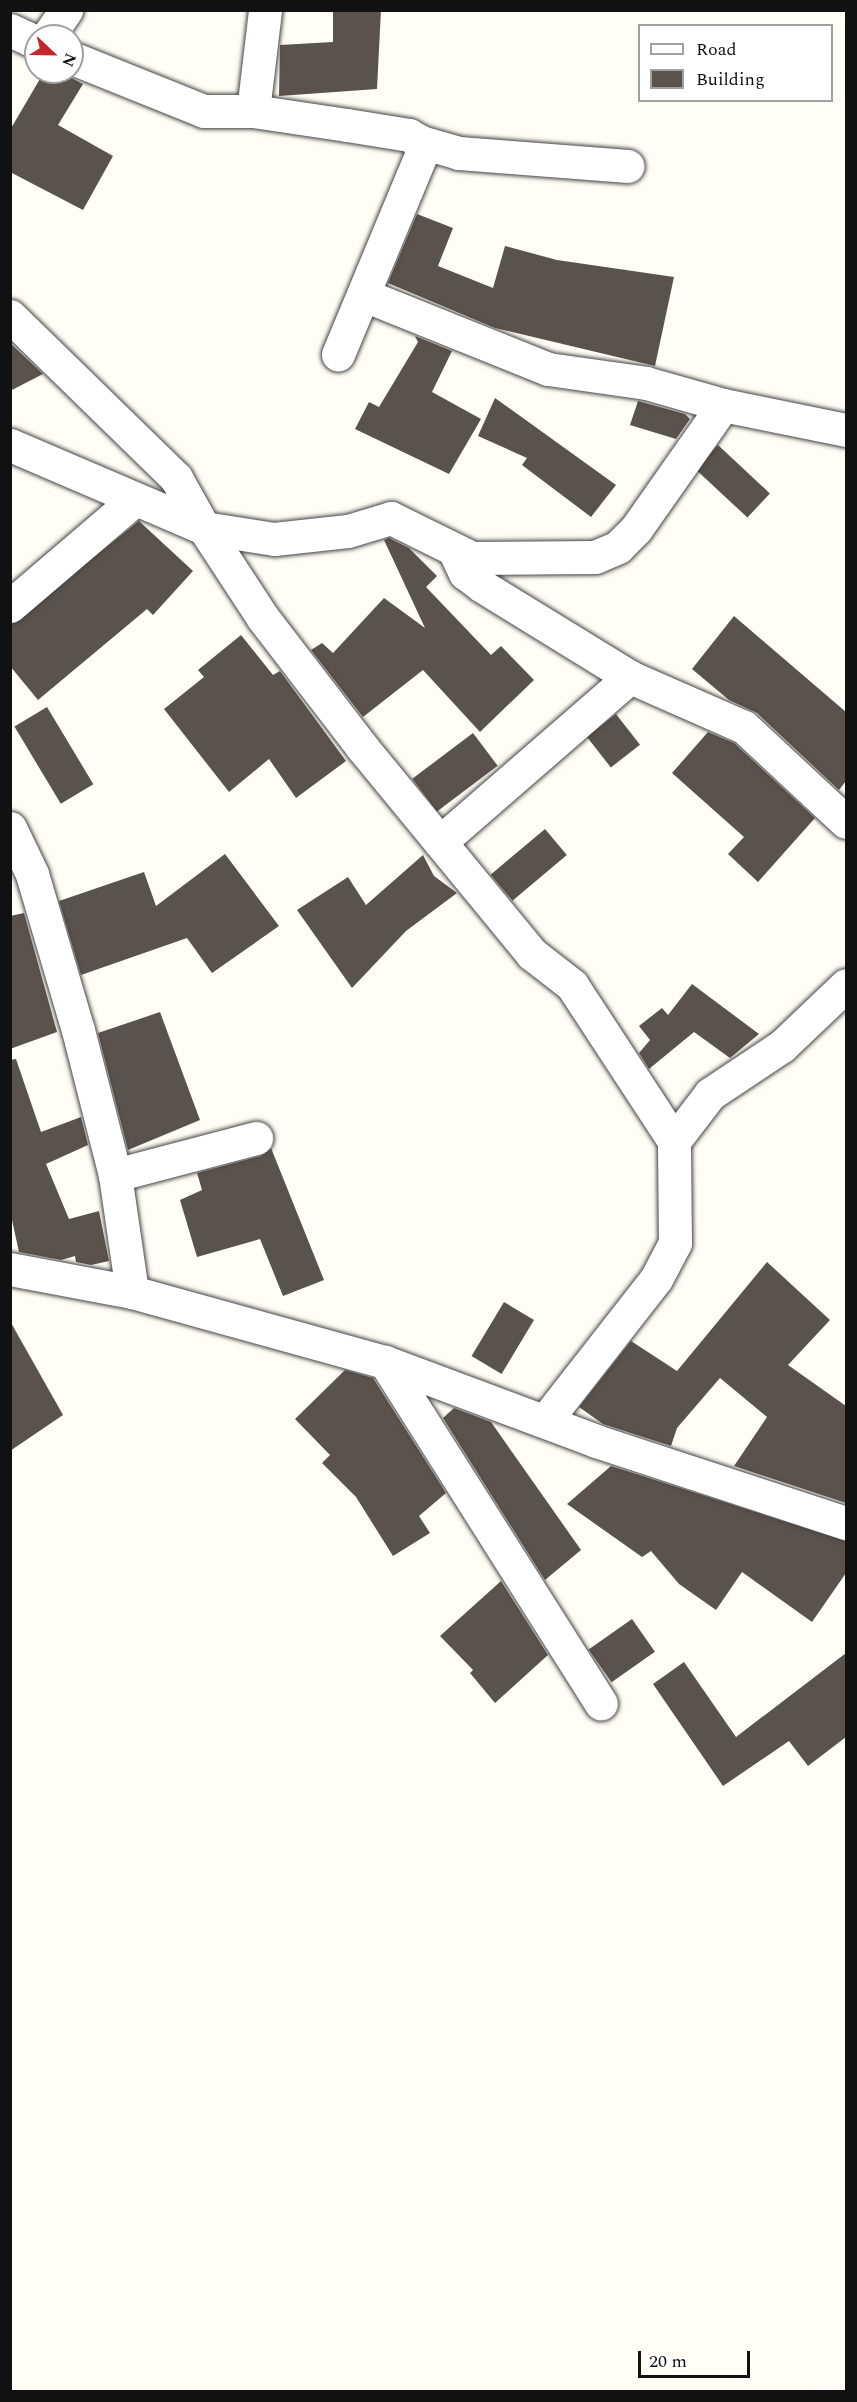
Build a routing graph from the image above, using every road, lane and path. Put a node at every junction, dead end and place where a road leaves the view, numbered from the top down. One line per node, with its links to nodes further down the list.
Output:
1 (66, 10): 3 (street)
2 (265, 10): 7 (street)
3 (56, 24)
4 (10, 30): 5 (street)
5 (24, 36)
6 (84, 63): 7 (street)
7 (252, 111): 8 (street)
8 (422, 142): 9 (street); 10 (street)
9 (627, 166)
10 (364, 295): 12 (street); 13 (street)
11 (16, 331): 17 (street)
12 (338, 354)
13 (723, 405): 14 (street); 18 (street)
14 (846, 430)
15 (10, 445): 16 (street)
16 (134, 500): 17 (street); 19 (street)
17 (204, 528): 18 (street); 23 (street)
18 (456, 554): 20 (street)
19 (10, 606)
20 (630, 676): 21 (street); 23 (street)
21 (846, 822)
22 (10, 828): 27 (street)
23 (440, 842): 26 (street)
24 (846, 985): 26 (street)
25 (256, 1138): 27 (street)
26 (674, 1141): 31 (street)
27 (115, 1175): 29 (street)
28 (10, 1269): 29 (street)
29 (132, 1292): 30 (street)
30 (385, 1362): 31 (street); 33 (street)
31 (545, 1421): 32 (street)
32 (846, 1523)
33 (601, 1704)

